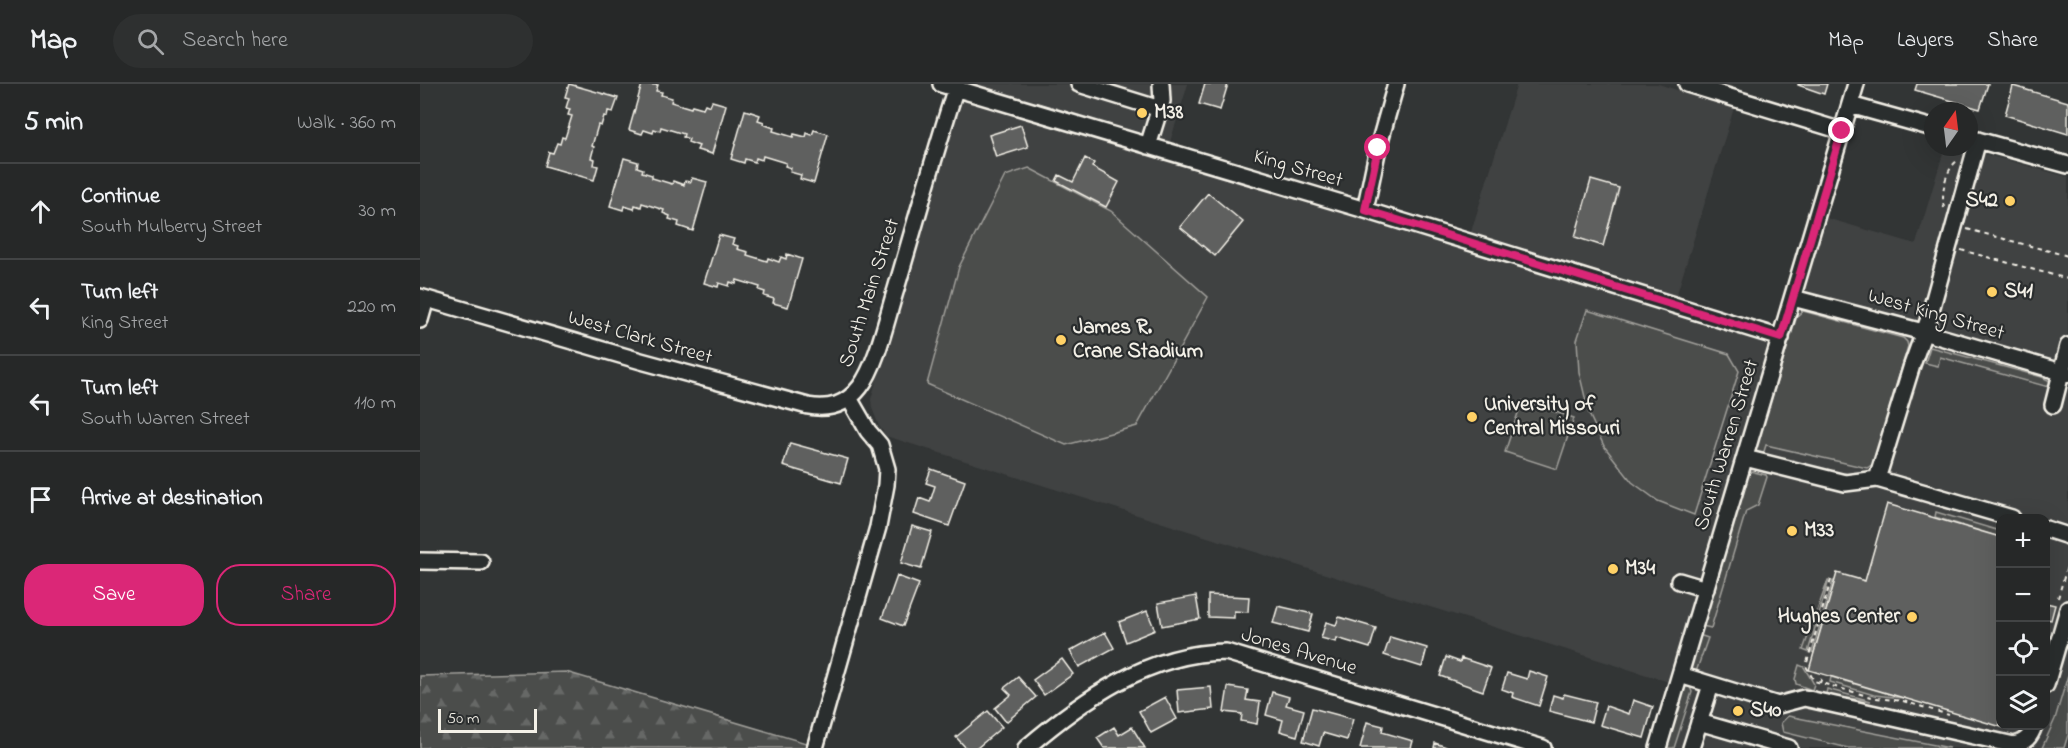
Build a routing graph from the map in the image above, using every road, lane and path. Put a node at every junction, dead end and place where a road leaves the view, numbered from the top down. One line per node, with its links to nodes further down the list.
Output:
1 (1079, 84): 8 (street)
2 (1161, 84): 8 (street)
3 (1396, 84): 15 (street)
4 (1687, 84): 10 (street)
5 (1856, 84): 7 (street, South Warren Street)
6 (951, 85): 12 (street, King Street); 27 (street, South Main Street)
7 (1850, 105): 9 (street); 10 (street, South Warren Street)
8 (1160, 109): 12 (street)
9 (1924, 126)
10 (1842, 131): 21 (street, South Warren Street)
11 (1978, 140): 14 (street)
12 (1148, 146): 15 (street, King Street)
13 (1969, 156): 16 (street)
14 (2068, 165)
15 (1365, 210): 24 (street, King Street)
16 (1954, 225): 17 (street); 18 (path)
17 (1948, 246): 19 (path); 23 (street)
18 (2068, 256)
19 (2068, 279)
20 (423, 298): 22 (street); 27 (street, West Clark Street)
21 (1793, 298): 23 (street, West King Street); 24 (street, South Warren Street)
22 (420, 320)
23 (1923, 332): 26 (street, West King Street); 30 (street)
24 (1781, 338): 29 (street, South Warren Street)
25 (2068, 346): 26 (street)
26 (2065, 373): 28 (street)
27 (849, 398): 48 (street, South Main Street)
28 (2053, 405)
29 (1744, 458): 30 (street); 38 (street, South Warren Street)
30 (1876, 479): 31 (street)
31 (1996, 514)
32 (2050, 530): 33 (street)
33 (2068, 536)
34 (420, 561): 35 (street)
35 (481, 562)
36 (1831, 580): 43 (path)
37 (1679, 581): 38 (street)
38 (1706, 589): 40 (street, South Warren Street)
39 (2068, 609): 42 (street)
40 (1680, 675): 44 (street); 51 (street, South Warren Street)
41 (1823, 675): 43 (path)
42 (2049, 676)
43 (1820, 682): 45 (path)
44 (1711, 685): 46 (street); 47 (street)
45 (1948, 715)
46 (1699, 722): 52 (street); 53 (street)
47 (2033, 730)
48 (815, 748)
49 (1026, 748): 50 (street, Jones Avenue)
50 (1543, 748)
51 (1658, 748)
52 (1691, 748)
53 (1789, 748)

